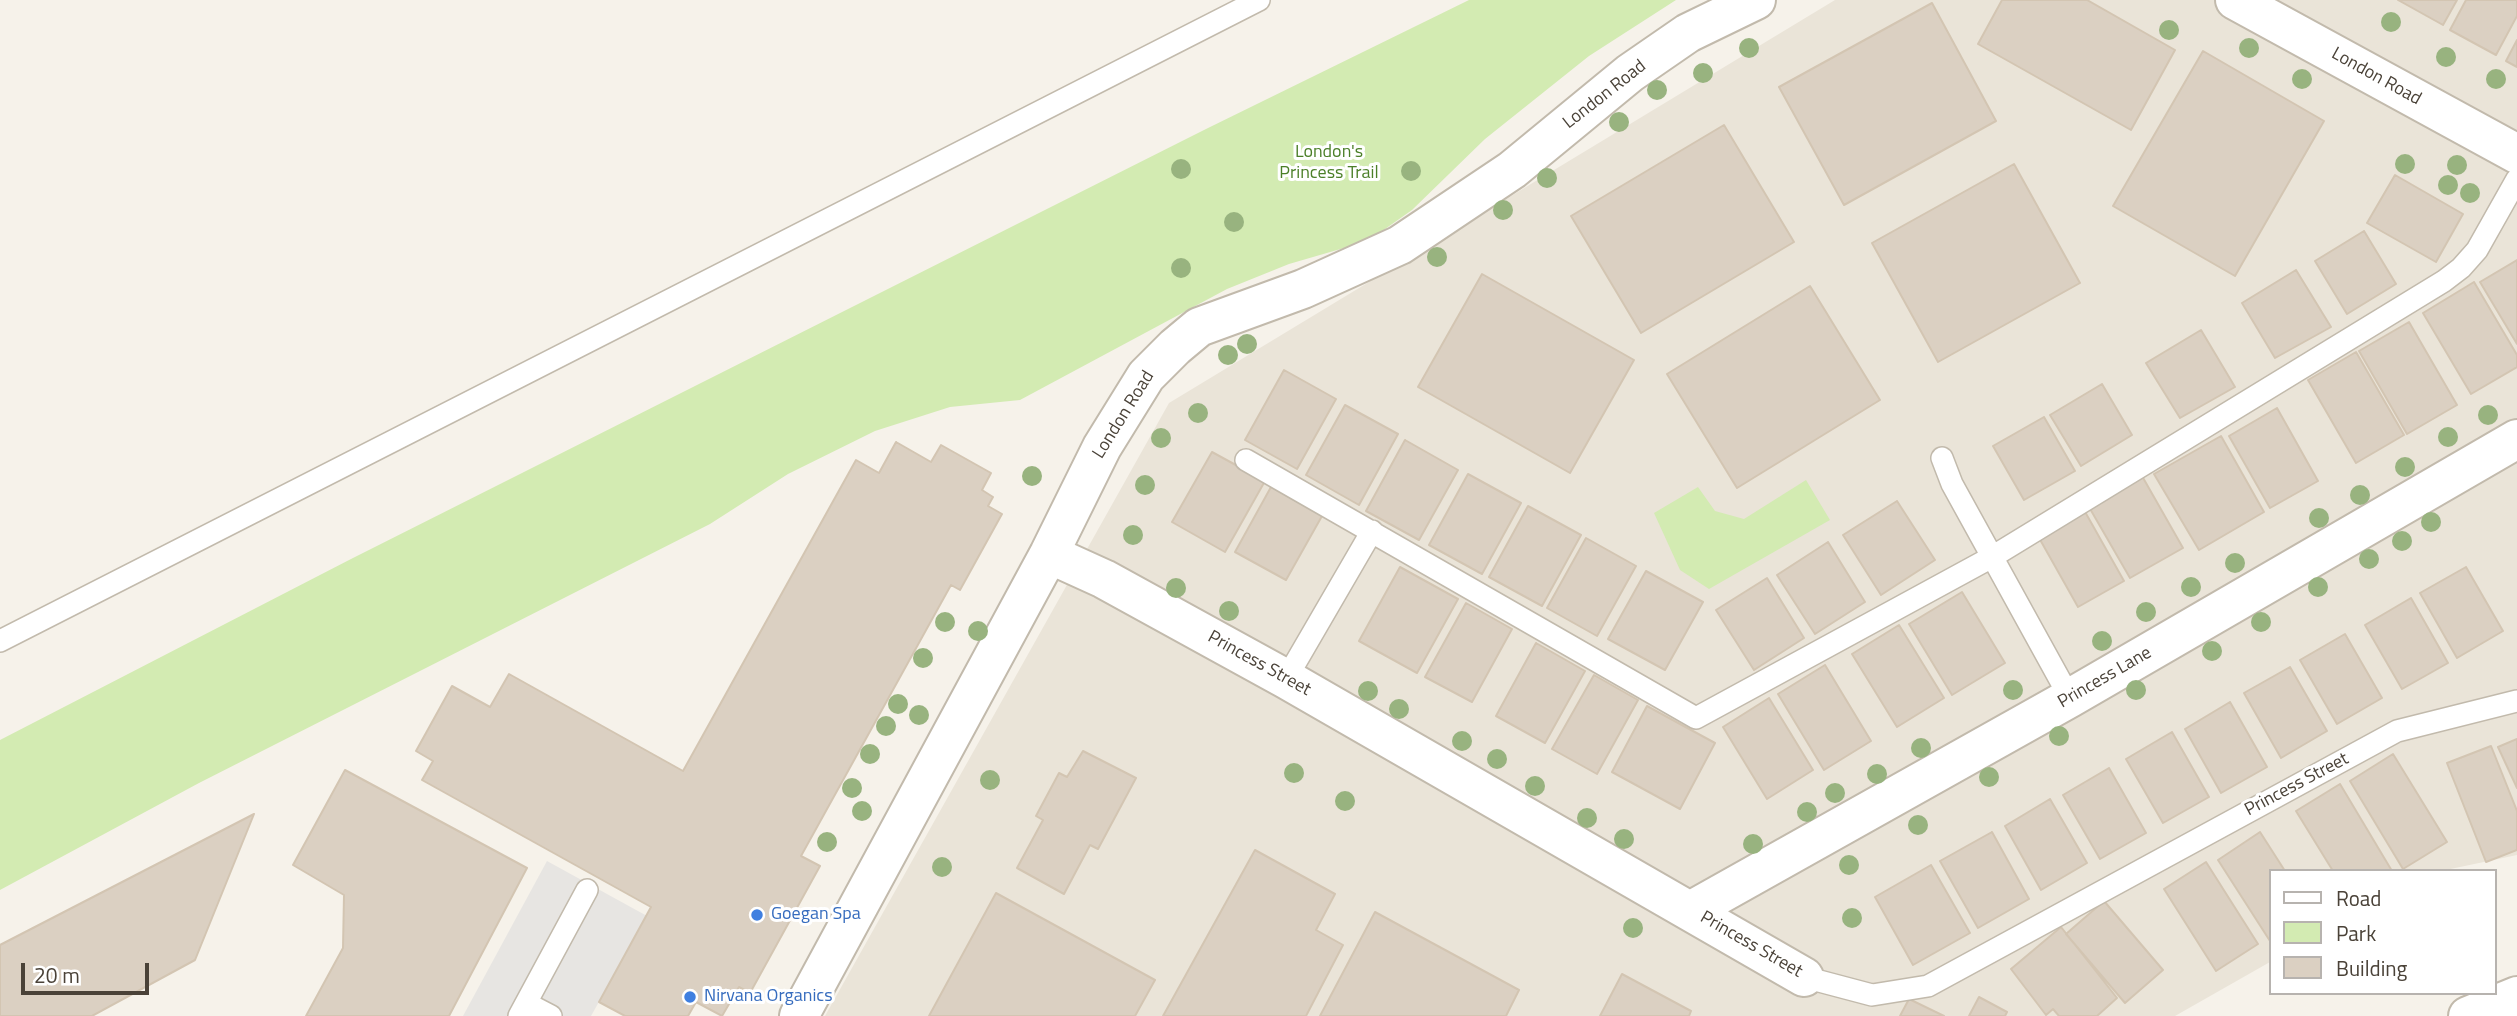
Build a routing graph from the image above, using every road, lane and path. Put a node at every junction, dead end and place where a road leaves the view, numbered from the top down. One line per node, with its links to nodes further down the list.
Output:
1 (1259, 0): 12 (lane)
2 (1756, 0): 10 (street, London Road)
3 (2235, 0): 4 (street, London Road)
4 (2517, 154)
5 (2517, 179): 11 (lane)
6 (2517, 439): 14 (street, Princess Lane)
7 (1942, 458): 11 (lane)
8 (1246, 460): 9 (lane)
9 (1372, 531): 11 (lane); 13 (lane)
10 (1049, 554): 13 (street, Princess Street); 22 (street, London Road)
11 (1992, 557): 14 (lane)
12 (0, 641)
13 (1286, 679): 17 (street, Princess Street)
14 (2070, 698): 17 (street, Princess Lane)
15 (2517, 701): 18 (lane, Princess Street)
16 (587, 890): 20 (lane)
17 (1690, 911): 18 (street, Princess Street)
18 (1804, 977)
19 (2517, 996): 23 (street)
20 (523, 1009): 21 (lane)
21 (551, 1016)
22 (799, 1016)
23 (2468, 1016)

